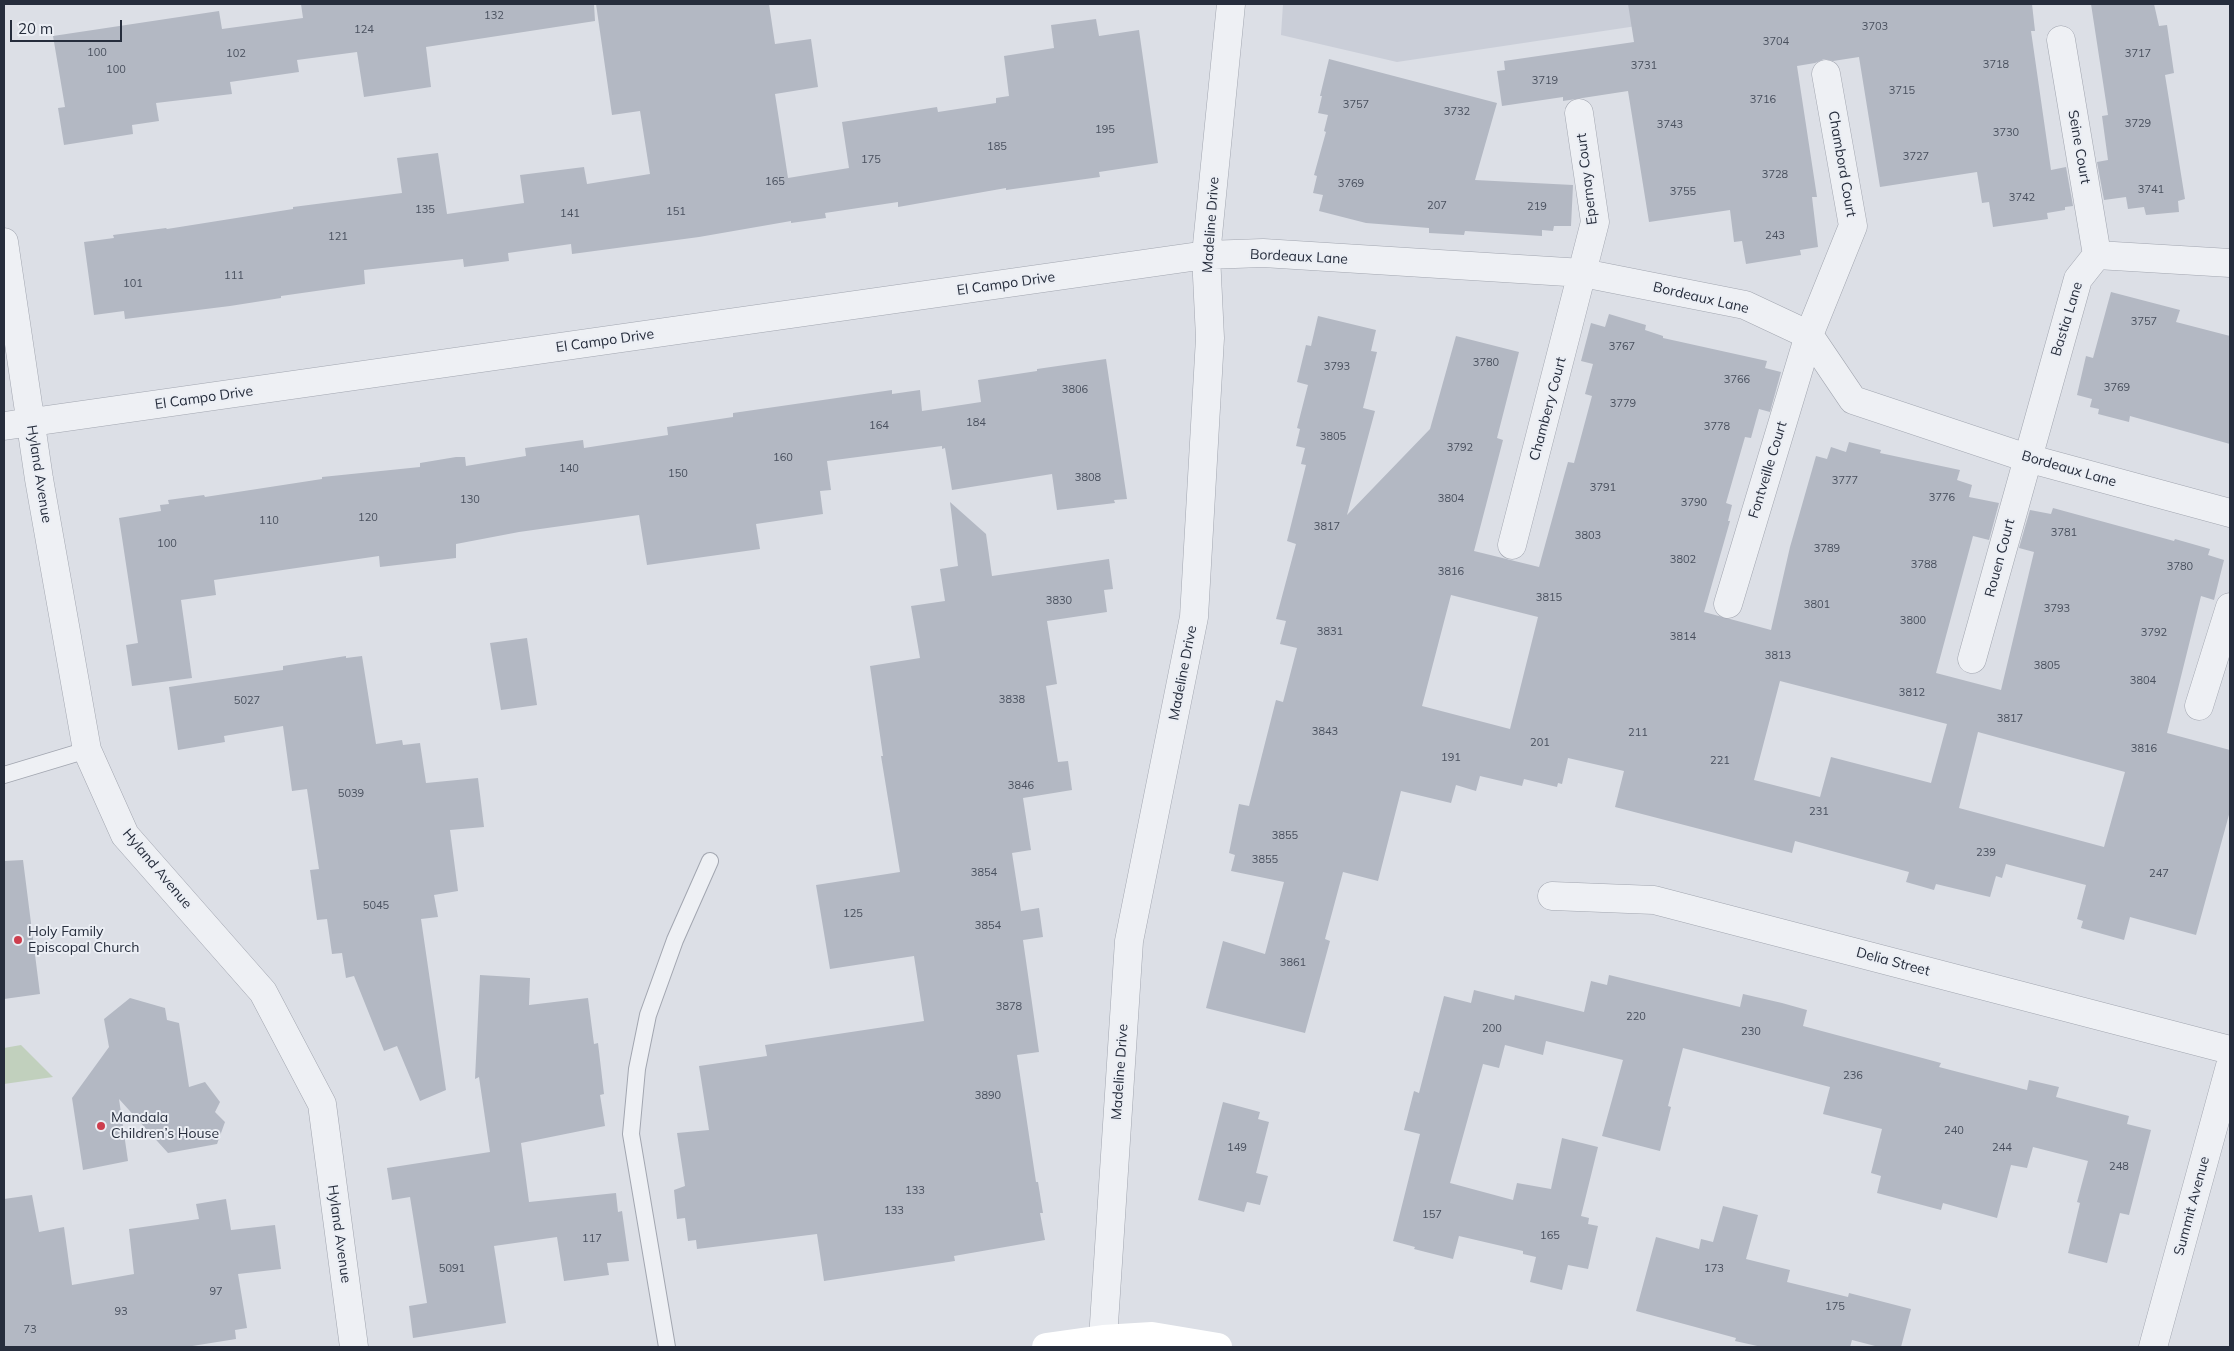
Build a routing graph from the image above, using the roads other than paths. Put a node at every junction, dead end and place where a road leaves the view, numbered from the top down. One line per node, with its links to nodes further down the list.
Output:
1 (1231, 4): 6 (street, Madeline Drive)
2 (2061, 40): 7 (street, Seine Court)
3 (1826, 74): 10 (street, Chambord Court)
4 (1579, 113): 9 (street, Epernay Court)
5 (4, 242): 11 (street, Hyland Avenue)
6 (1206, 254): 9 (street, Bordeaux Lane); 11 (street, El Campo Drive); 26 (street, Madeline Drive)
7 (2097, 255): 8 (street); 13 (street, Bastia Lane)
8 (2230, 263)
9 (1583, 273): 10 (street, Bordeaux Lane); 15 (street, Chambery Court)
10 (1809, 335): 13 (street, Bordeaux Lane); 16 (street, Fontveille Court)
11 (31, 422): 12 (street, El Campo Drive); 20 (street, Hyland Avenue)
12 (4, 426)
13 (2028, 458): 14 (street, Bordeaux Lane); 18 (street, Rouen Court)
14 (2230, 513)
15 (1512, 545)
16 (1728, 604)
17 (2230, 607): 19 (street)
18 (1972, 659)
19 (2199, 706)
20 (88, 750): 21 (lane); 27 (street, Hyland Avenue)
21 (4, 775)
22 (710, 862): 28 (lane)
23 (1552, 896): 24 (street, Delia Street)
24 (2230, 1050)
25 (2230, 1066): 31 (street, Summit Avenue)
26 (1102, 1343): 29 (street); 30 (street)
27 (354, 1347)
28 (666, 1347)
29 (1046, 1347)
30 (1218, 1347)
31 (2153, 1347)

